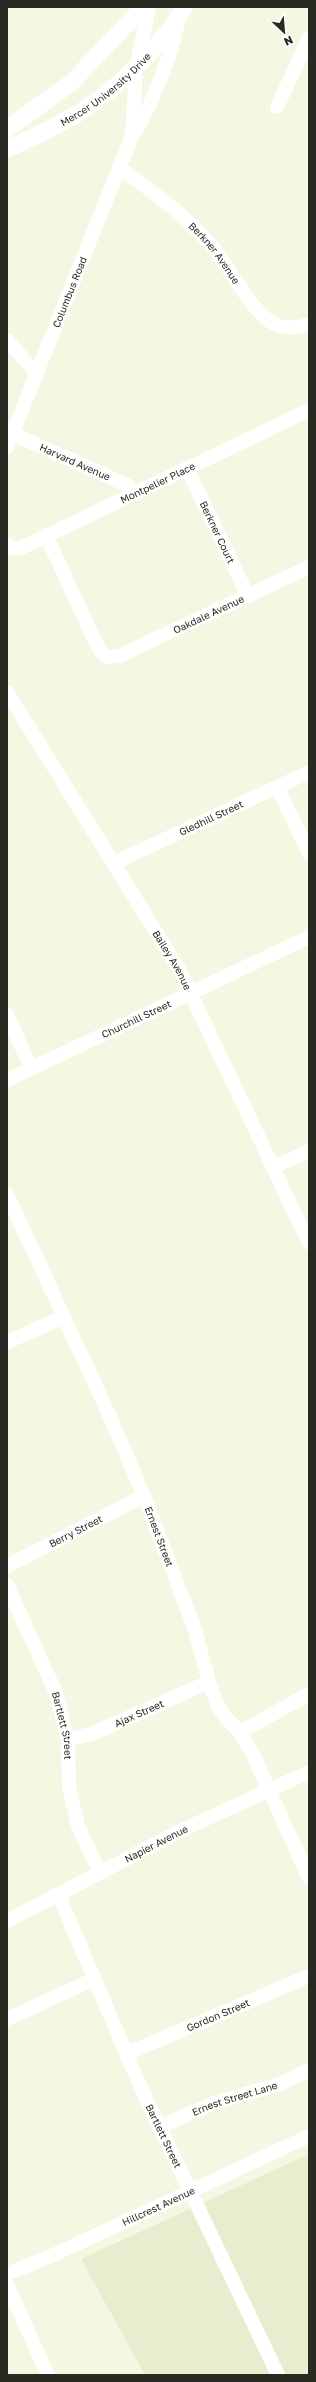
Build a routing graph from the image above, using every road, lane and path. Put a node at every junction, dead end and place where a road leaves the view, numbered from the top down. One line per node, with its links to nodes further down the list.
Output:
1 (143, 7): 7 (main road)
2 (149, 7): 5 (street, Columbus Road)
3 (181, 14): 5 (main road, Mercer University Drive); 8 (street, Columbus Road)
4 (309, 38): 6 (street)
5 (136, 68): 8 (street, Columbus Road); 9 (main road, Mercer University Drive)
6 (277, 107)
7 (7, 130)
8 (132, 136): 10 (street, Columbus Road)
9 (7, 149)
10 (120, 168): 11 (street, Berkner Avenue); 13 (street, Columbus Road)
11 (309, 324)
12 (7, 340): 13 (street)
13 (36, 373): 15 (street, Columbus Road)
14 (309, 410): 17 (street, Montpelier Place)
15 (13, 434): 16 (street, Columbus Road); 18 (street, Harvard Avenue)
16 (7, 447)
17 (187, 468): 18 (street, Montpelier Place); 22 (street, Berkner Court)
18 (135, 493): 19 (street, Montpelier Place)
19 (46, 535): 20 (street, Montpelier Place); 22 (street, Oakdale Avenue)
20 (7, 544)
21 (309, 567): 22 (street, Oakdale Avenue)
22 (248, 596)
23 (7, 692): 27 (street, Bailey Avenue)
24 (309, 772): 25 (street, Gledhill Street)
25 (277, 787): 26 (street); 27 (street, Gledhill Street)
26 (309, 853)
27 (114, 863): 29 (street, Bailey Avenue)
28 (309, 937): 29 (street, Churchill Street)
29 (189, 993): 31 (street, Churchill Street); 34 (street, Bailey Avenue)
30 (7, 1015): 31 (street)
31 (31, 1068): 32 (street, Churchill Street)
32 (7, 1080)
33 (309, 1151): 34 (street)
34 (274, 1167): 36 (street, Bailey Avenue)
35 (8, 1197): 37 (street, Ernest Street)
36 (309, 1243)
37 (64, 1316): 38 (street); 39 (street, Ernest Street)
38 (7, 1342)
39 (144, 1496): 40 (street, Berry Street); 42 (street, Ernest Street)
40 (7, 1566)
41 (7, 1585): 45 (street, Bartlett Street)
42 (209, 1682): 44 (street, Ernest Street); 45 (street, Ajax Street)
43 (309, 1694): 44 (street)
44 (240, 1732): 47 (street, Ernest Street)
45 (68, 1740): 48 (street, Bartlett Street)
46 (309, 1772): 47 (street, Napier Avenue)
47 (268, 1791): 48 (street, Napier Avenue); 49 (street, Ernest Street)
48 (100, 1872): 50 (street, Napier Avenue)
49 (309, 1878)
50 (58, 1894): 51 (street, Napier Avenue); 53 (street, Bartlett Street)
51 (7, 1921)
52 (309, 1976): 55 (street, Gordon Street)
53 (94, 1979): 54 (street); 55 (street, Bartlett Street)
54 (7, 2018)
55 (126, 2054): 57 (street, Bartlett Street)
56 (309, 2070): 57 (street, Ernest Street Lane)
57 (159, 2127): 59 (street, Bartlett Street)
58 (309, 2136): 59 (street, Hillcrest Avenue)
59 (191, 2192): 60 (street, Hillcrest Avenue); 62 (street, Bartlett Street)
60 (7, 2274)
61 (7, 2285): 63 (street)
62 (276, 2374)
63 (48, 2375)

